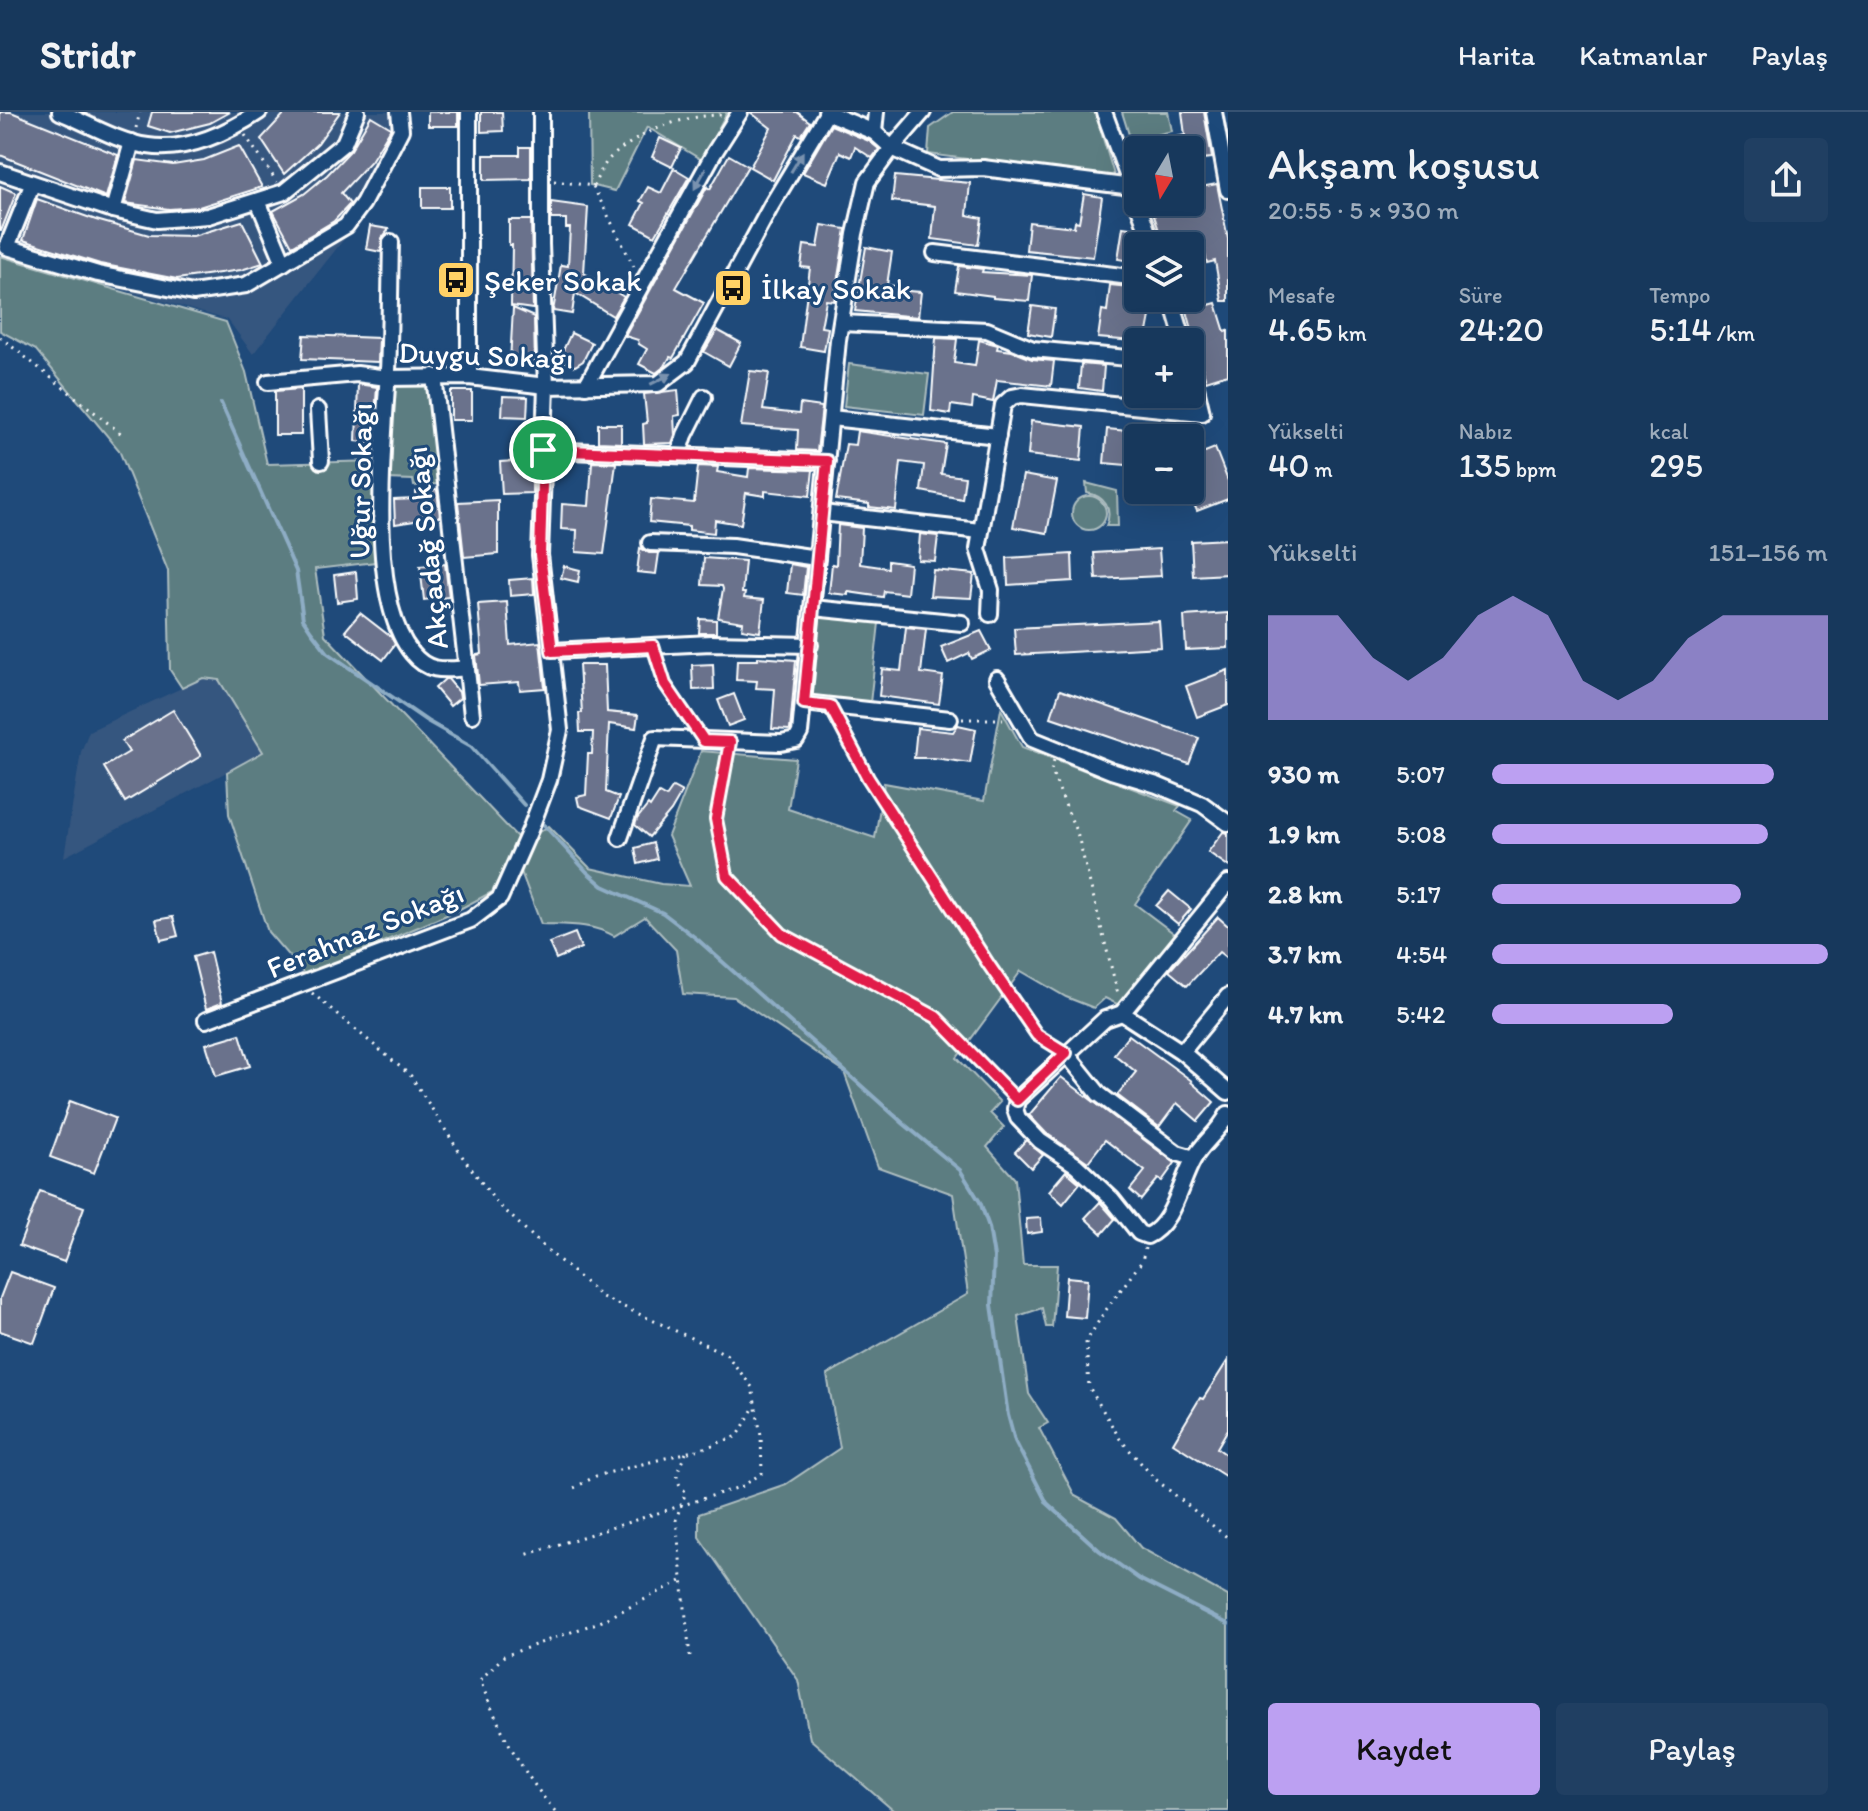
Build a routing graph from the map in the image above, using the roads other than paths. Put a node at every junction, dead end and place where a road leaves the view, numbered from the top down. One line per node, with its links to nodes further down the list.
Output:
1 (60, 112): 14 (street)
2 (259, 112): 14 (street)
3 (357, 112): 21 (street)
4 (399, 112): 25 (street)
5 (469, 112): 30 (street)
6 (541, 112): 33 (street, Ferahnaz Sokağı)
7 (826, 112): 13 (street); 34 (street, one-way to 7)
8 (876, 112): 13 (street)
9 (923, 112): 15 (street)
10 (1104, 112): 16 (street)
11 (1214, 112): 20 (street)
12 (739, 113): 34 (street, Duygu Sokağı, one-way to 34)
13 (874, 132): 15 (street)
14 (132, 142): 22 (street)
15 (892, 148): 19 (street); 27 (street)
16 (1124, 166)
17 (0, 172): 18 (street)
18 (32, 185): 22 (street); 25 (street)
19 (1124, 186)
20 (1228, 190)
21 (258, 201): 22 (street); 25 (street)
22 (113, 210)
23 (391, 242): 31 (street, Uğur Sokağı)
24 (935, 253): 26 (street)
25 (284, 263)
26 (1124, 276)
27 (842, 323): 28 (street); 40 (street)
28 (1124, 358)
29 (434, 376): 30 (street, Duygu Sokağı); 31 (street, Duygu Sokağı); 55 (street, Akçadağ Sokağı)
30 (469, 377): 33 (street, Duygu Sokağı)
31 (387, 378): 32 (street, Duygu Sokağı); 55 (street, Uğur Sokağı)
32 (268, 382)
33 (546, 386): 34 (street, Duygu Sokağı); 42 (street, Ferahnaz Sokağı)
34 (586, 386)
35 (704, 397): 43 (street)
36 (1124, 405): 41 (street)
37 (1152, 408): 38 (street)
38 (1201, 408)
39 (318, 410): 44 (street)
40 (831, 418): 41 (street); 45 (street)
41 (998, 436): 47 (street)
42 (543, 450): 43 (street); 54 (street, Ferahnaz Sokağı)
43 (679, 454): 45 (street)
44 (321, 461)
45 (827, 461): 46 (street)
46 (822, 513): 47 (street); 49 (street)
47 (980, 531): 51 (street)
48 (650, 543): 49 (street)
49 (817, 558): 50 (street)
50 (813, 608): 52 (street); 53 (street)
51 (990, 614)
52 (962, 623)
53 (810, 645): 54 (street); 57 (street)
54 (552, 651): 65 (street, Ferahnaz Sokağı)
55 (467, 668): 58 (street, Akçadağ Sokağı)
56 (997, 679): 60 (street)
57 (804, 703): 59 (street); 61 (street)
58 (472, 715)
59 (950, 719)
60 (1228, 823)
61 (620, 838)
62 (1228, 883): 64 (street)
63 (1228, 996): 66 (street)
64 (1122, 1013): 66 (street); 67 (street)
65 (206, 1020)
66 (1182, 1052): 68 (street)
67 (1066, 1053): 70 (street); 70 (street)
68 (1228, 1092)
69 (1228, 1114): 70 (street)
70 (1194, 1158)

